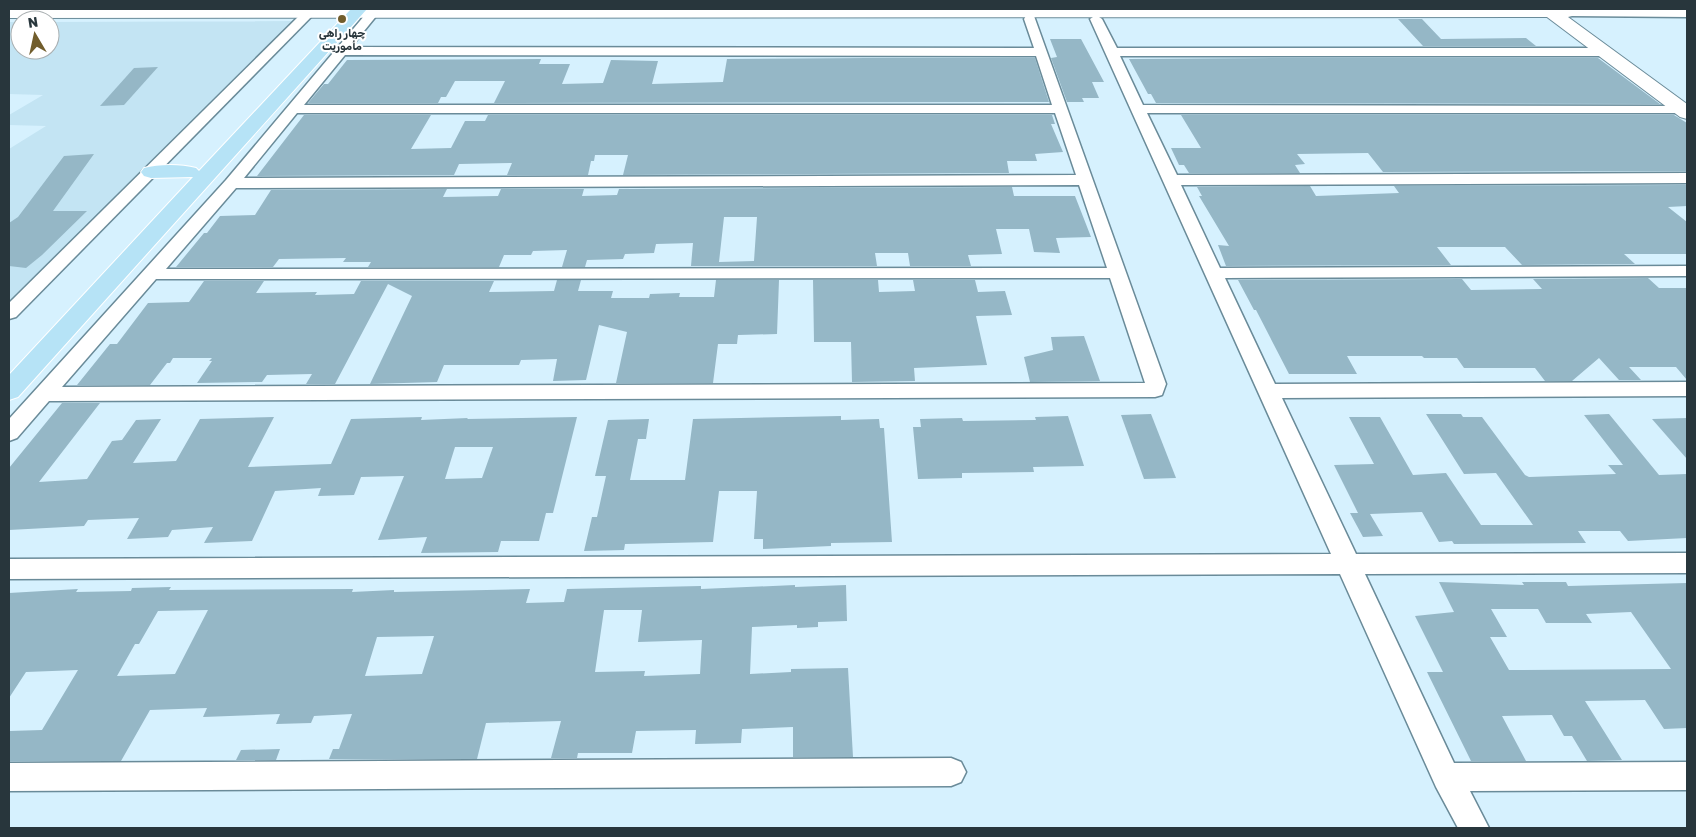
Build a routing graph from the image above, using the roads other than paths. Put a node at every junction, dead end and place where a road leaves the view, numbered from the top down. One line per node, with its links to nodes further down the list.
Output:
1 (1003, 10): 2 (street); 9 (street)
2 (1070, 10): 8 (street)
3 (247, 11): 4 (street); 6 (street)
4 (9, 13)
5 (1687, 13): 8 (street)
6 (308, 14): 7 (street); 13 (street); 22 (street)
7 (354, 14): 9 (street); 14 (street); 23 (highway); 35 (highway)
8 (1563, 14): 11 (street); 12 (street); 17 (street); 18 (street)
9 (977, 15): 10 (street)
10 (1030, 19): 11 (street); 15 (street)
11 (1096, 19): 16 (street)
12 (1687, 21)
13 (60, 22)
14 (341, 51): 15 (street); 19 (street)
15 (1041, 52): 20 (street)
16 (1112, 52): 17 (street); 21 (street)
17 (1604, 52): 18 (street)
18 (1685, 107): 21 (street)
19 (293, 109): 20 (street); 27 (street)
20 (1061, 109): 25 (street)
21 (1137, 109): 26 (street)
22 (151, 172): 23 (highway); 32 (street)
23 (189, 172): 33 (highway)
24 (1687, 178): 26 (street)
25 (1085, 180): 27 (street); 29 (street)
26 (1170, 180): 30 (street)
27 (232, 183): 31 (street)
28 (1687, 271): 30 (street)
29 (1117, 273): 31 (street); 37 (street)
30 (1214, 273): 36 (street)
31 (150, 274): 37 (street)
32 (9, 313)
33 (9, 364)
34 (1687, 389): 36 (street)
35 (9, 391)
36 (1268, 391): 40 (street)
37 (44, 394): 38 (street)
38 (9, 433)
39 (1687, 563): 40 (street)
40 (1348, 564): 41 (street); 45 (street)
41 (9, 569)
42 (951, 772): 44 (street)
43 (1687, 776): 45 (street)
44 (9, 777)
45 (1446, 777): 46 (street)
46 (1474, 828)

